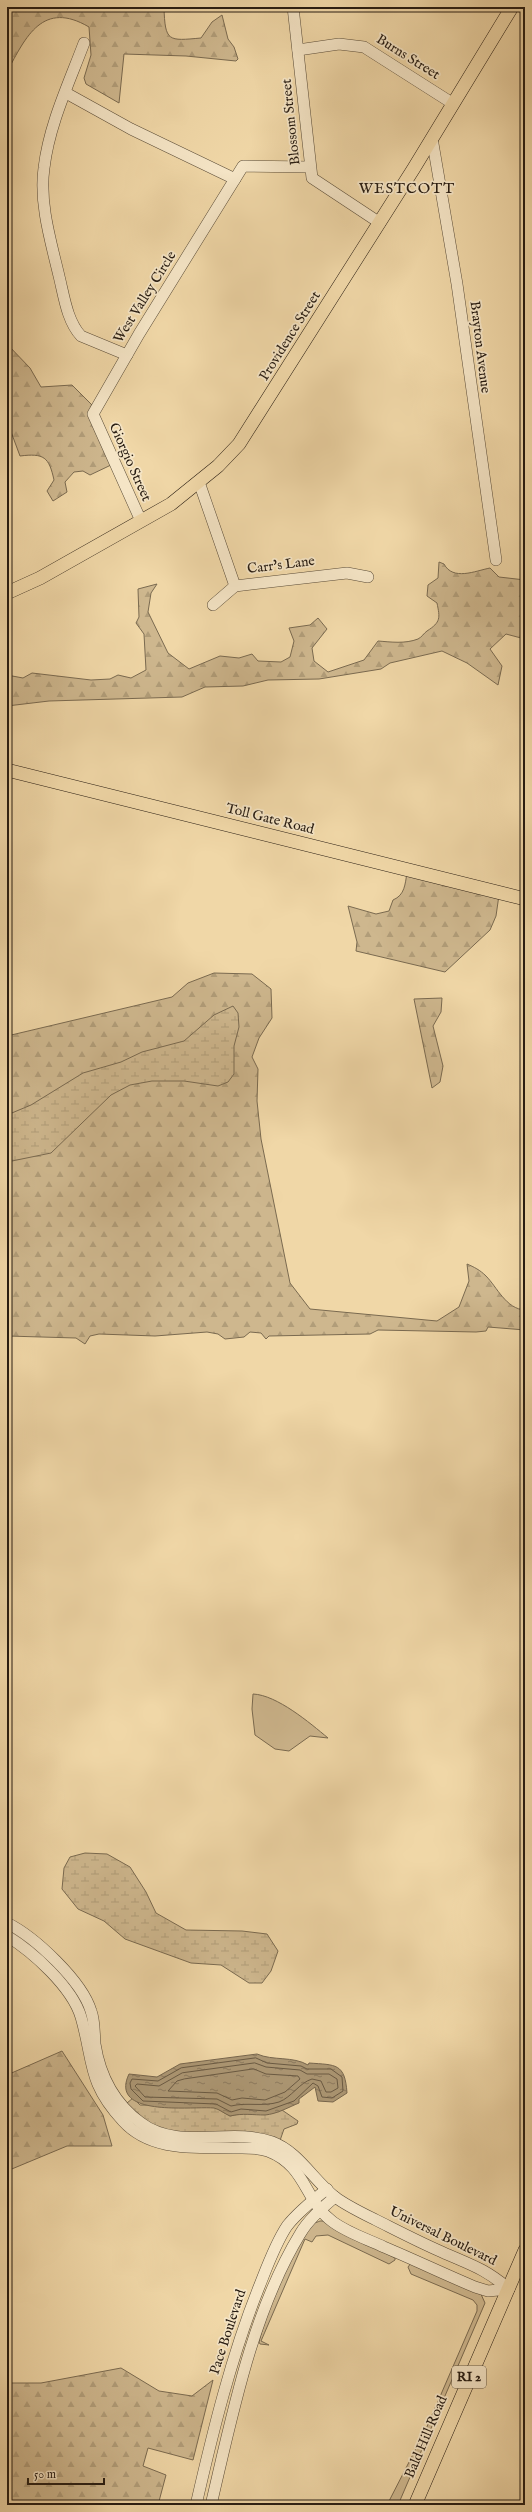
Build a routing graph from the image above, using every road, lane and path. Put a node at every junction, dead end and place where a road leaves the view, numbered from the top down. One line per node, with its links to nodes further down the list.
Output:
1 (293, 7): 4 (street, Blossom Street)
2 (512, 7): 6 (main road, Providence Street)
3 (84, 43): 5 (street, West Valley Circle)
4 (298, 50): 6 (street, Burns Street); 8 (street, Blossom Street)
5 (66, 93): 9 (street); 11 (street, West Valley Circle)
6 (452, 102): 7 (main road, Providence Street)
7 (432, 138): 10 (main road, Providence Street); 14 (street, Brayton Avenue)
8 (310, 167): 9 (street, West Valley Circle); 10 (street, Blossom Street)
9 (235, 179): 11 (street, West Valley Circle)
10 (380, 222): 12 (main road, Providence Street)
11 (127, 355): 13 (street, Giorgio Street)
12 (199, 482): 13 (main road, Providence Street); 16 (street, Carr's Lane)
13 (141, 521): 17 (main road, Providence Street)
14 (496, 560)
15 (368, 577): 16 (street, Carr's Lane)
16 (235, 586): 18 (street)
17 (7, 593)
18 (213, 605)
19 (7, 770): 20 (main road, Toll Gate Road)
20 (525, 899)
21 (7, 1923): 23 (street, Universal Boulevard)
22 (7, 1936): 25 (street)
23 (327, 2189): 24 (street, Universal Boulevard); 25 (street, Pace Boulevard)
24 (335, 2197): 26 (street, Pace Boulevard); 28 (street, Universal Boulevard)
25 (313, 2199): 26 (street); 29 (street, Pace Boulevard)
26 (319, 2211): 28 (street); 30 (street, Pace Boulevard)
27 (525, 2250): 28 (main road, Bald Hill Road / RI 2)
28 (509, 2289): 31 (main road, Bald Hill Road / RI 2)
29 (196, 2505)
30 (211, 2505)
31 (415, 2505)

